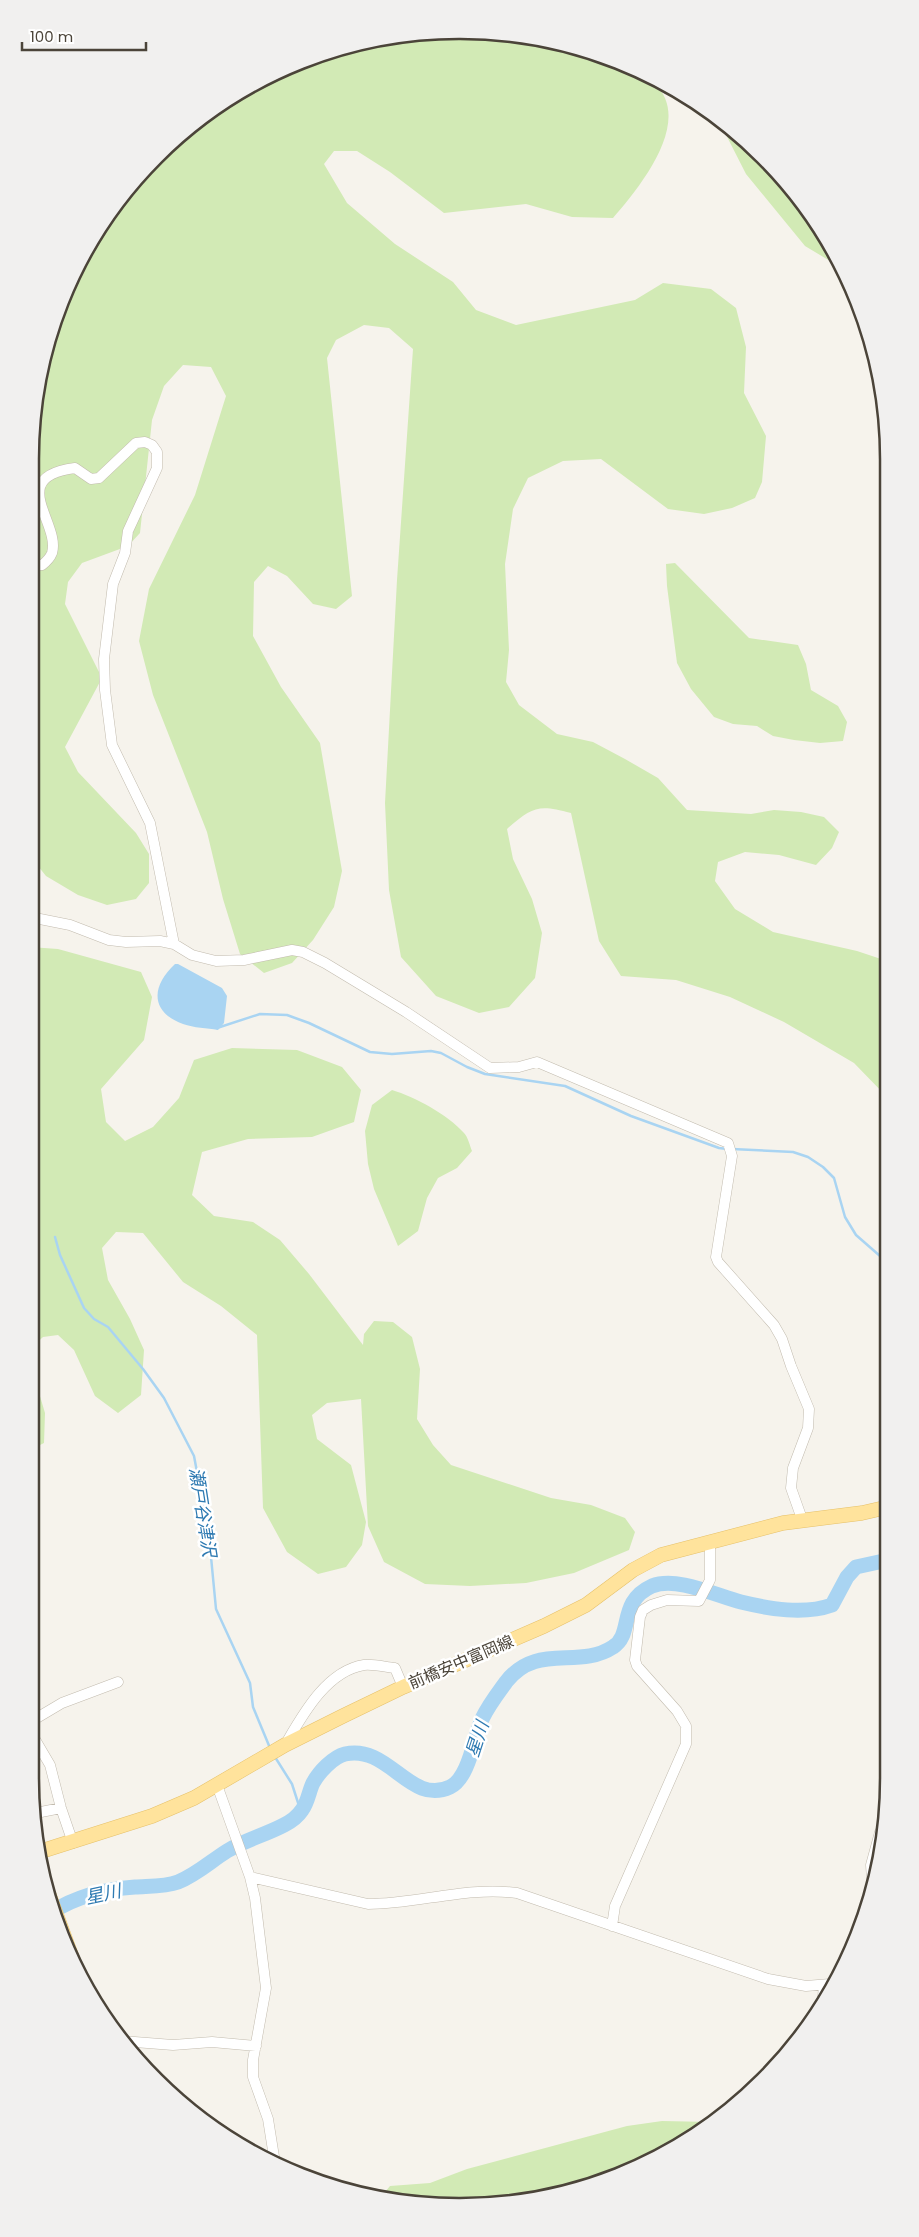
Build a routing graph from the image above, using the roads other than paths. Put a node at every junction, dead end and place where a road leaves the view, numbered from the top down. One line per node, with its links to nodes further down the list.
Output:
1 (39, 565): 3 (street)
2 (39, 919): 3 (street)
3 (174, 944): 5 (street)
4 (880, 1509): 5 (main road, 前橋安中富岡線)
5 (802, 1519): 6 (main road, 前橋安中富岡線)
6 (710, 1542): 8 (main road, 前橋安中富岡線); 18 (street)
7 (118, 1682): 9 (street)
8 (403, 1688): 10 (main road, 前橋安中富岡線); 10 (street)
9 (39, 1717)
10 (285, 1745): 12 (main road, 前橋安中富岡線)
11 (39, 1746): 13 (street)
12 (218, 1785): 15 (main road, 前橋安中富岡線); 17 (street)
13 (61, 1808): 14 (street); 15 (street)
14 (41, 1812)
15 (73, 1843): 16 (main road, 前橋安中富岡線)
16 (45, 1851)
17 (250, 1877): 18 (street); 21 (street)
18 (612, 1926): 19 (street)
19 (827, 1984)
20 (132, 2042): 21 (street)
21 (256, 2046): 22 (street)
22 (274, 2155)

